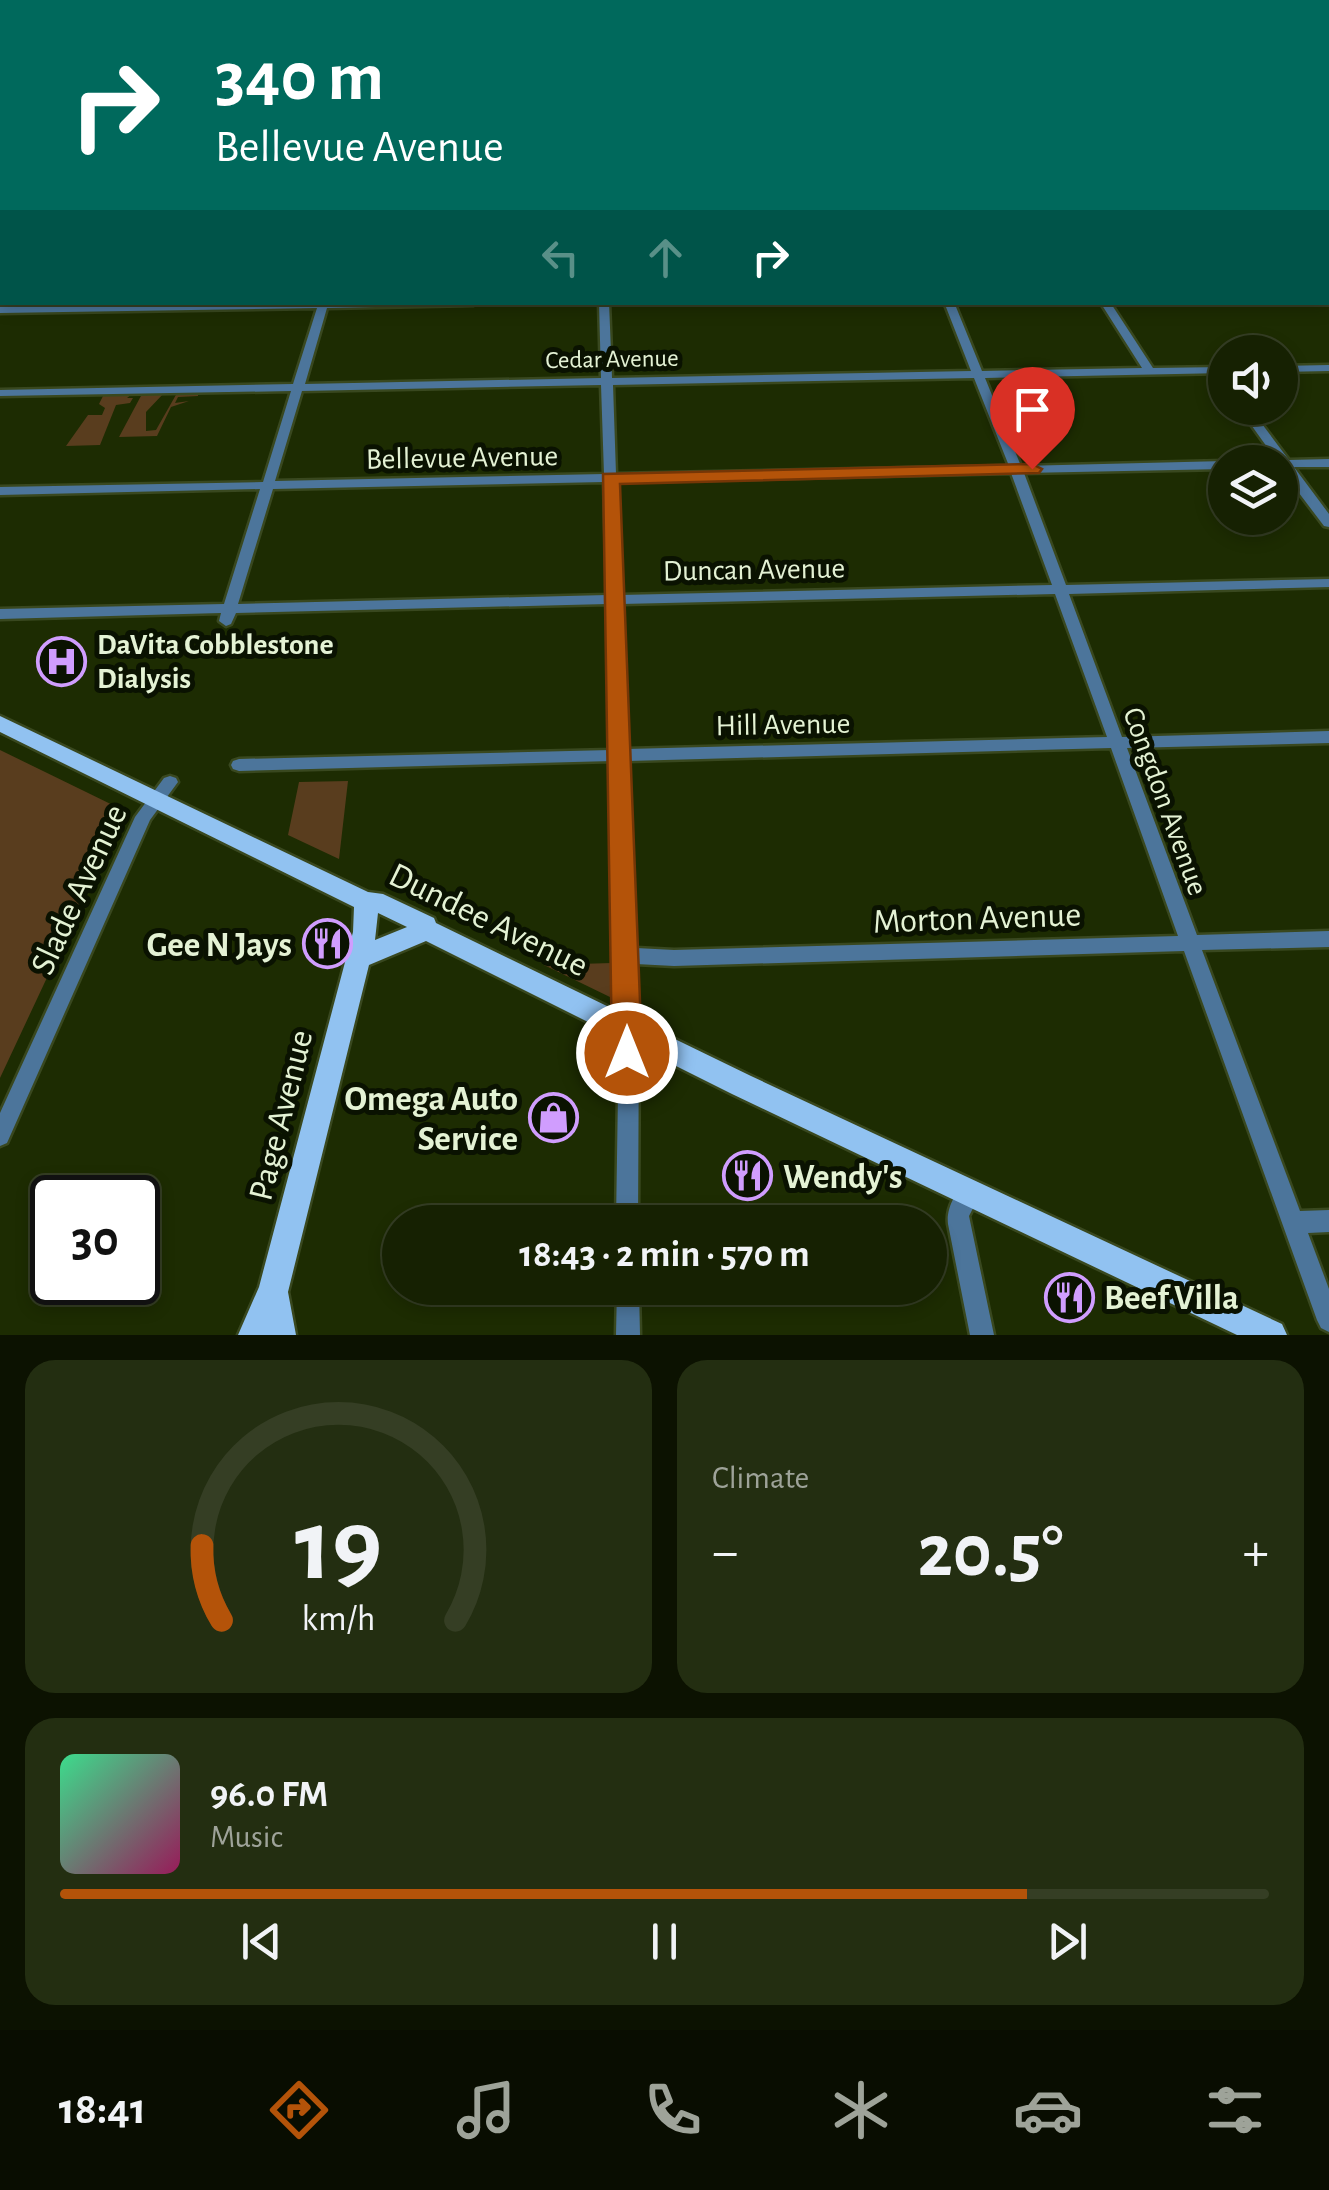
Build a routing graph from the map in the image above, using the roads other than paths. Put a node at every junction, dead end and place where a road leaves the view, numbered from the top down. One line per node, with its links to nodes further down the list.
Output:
1 (270, 305): 6 (street)
2 (324, 305): 13 (street)
3 (604, 305): 12 (street)
4 (951, 305): 10 (street, Congdon Avenue)
5 (1107, 305): 9 (street)
6 (0, 310)
7 (1329, 368): 8 (street)
8 (1298, 369)
9 (1148, 372): 10 (street, Cedar Avenue); 11 (street, Cedar Avenue)
10 (979, 374): 12 (street, Cedar Avenue); 18 (street, Congdon Avenue)
11 (1208, 374)
12 (606, 381): 13 (street, Cedar Avenue); 19 (street)
13 (298, 387): 14 (street, Cedar Avenue); 21 (street)
14 (0, 393)
15 (1298, 464): 16 (street)
16 (1329, 464)
17 (1208, 466): 18 (street, Bellevue Avenue)
18 (1016, 470): 19 (street, Bellevue Avenue); 25 (street, Congdon Avenue)
19 (610, 478): 21 (street, Bellevue Avenue); 26 (street)
20 (1298, 483): 23 (street)
21 (266, 487): 22 (street, Bellevue Avenue); 28 (street)
22 (0, 491)
23 (1329, 523)
24 (1329, 583): 25 (street, Duncan Avenue)
25 (1058, 590): 26 (street, Duncan Avenue); 31 (street, Congdon Avenue)
26 (614, 600): 28 (street, Duncan Avenue); 32 (street)
27 (0, 614): 28 (street, Duncan Avenue)
28 (228, 615)
29 (0, 724): 34 (main road, Dundee Avenue)
30 (1329, 737): 31 (street, Hill Avenue)
31 (1114, 743): 32 (street, Hill Avenue); 38 (street, Congdon Avenue)
32 (619, 755): 33 (street, Hill Avenue); 39 (street)
33 (239, 765)
34 (164, 791): 35 (main road, Dundee Avenue); 42 (street, Slade Avenue)
35 (366, 902): 36 (main road, Dundee Avenue); 40 (main road, Page Avenue)
36 (427, 930): 40 (main road); 41 (main road, Dundee Avenue)
37 (1329, 939): 38 (street, Morton Avenue)
38 (1189, 942): 39 (street, Morton Avenue); 46 (street, Congdon Avenue)
39 (626, 956): 41 (street)
40 (358, 958): 47 (main road, Page Avenue)
41 (628, 1029): 43 (main road, Dundee Avenue); 44 (street)
42 (0, 1136)
43 (970, 1193): 53 (street); 54 (main road, Dundee Avenue)
44 (627, 1205)
45 (1329, 1221): 46 (street)
46 (1292, 1222): 49 (street, Congdon Avenue)
47 (274, 1289): 50 (main road); 51 (main road)
48 (628, 1305): 52 (street)
49 (1329, 1320)
50 (254, 1335)
51 (280, 1335)
52 (628, 1335)
53 (982, 1335)
54 (1271, 1335)

